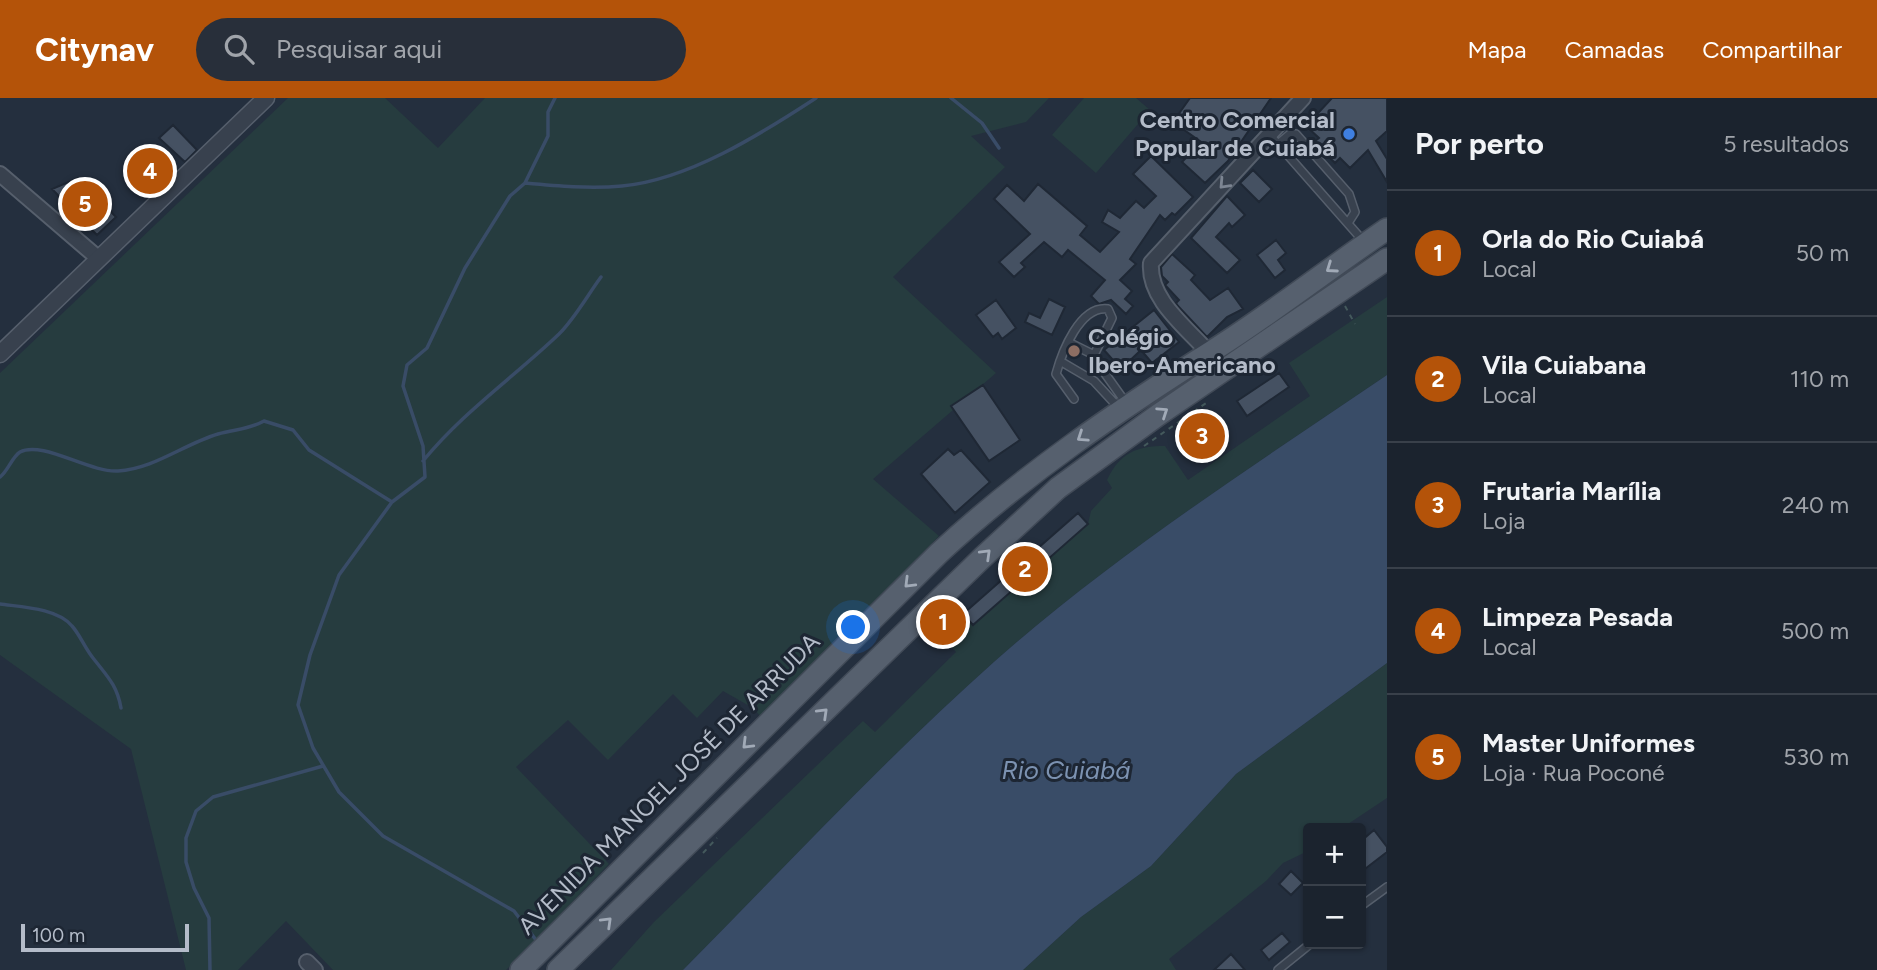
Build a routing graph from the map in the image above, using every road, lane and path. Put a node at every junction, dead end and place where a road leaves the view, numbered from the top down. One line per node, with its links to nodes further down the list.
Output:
1 (265, 98): 8 (street)
2 (1303, 98): 3 (street)
3 (1274, 140): 5 (lane); 5 (lane); 13 (street, one-way to 13)
4 (0, 174): 8 (street)
5 (1348, 223): 7 (lane)
6 (1387, 229): 7 (main road, AVENIDA MANOEL JOSÉ DE ARRUDA)
7 (1366, 244): 13 (main road, AVENIDA MANOEL JOSÉ DE ARRUDA, one-way to 13)
8 (98, 258): 14 (street)
9 (1387, 258): 22 (main road, one-way to 9)
10 (1350, 299): 11 (path)
11 (1355, 324)
12 (1068, 342): 15 (lane); 15 (lane); 16 (lane)
13 (1209, 353): 19 (main road, AVENIDA MANOEL JOSÉ DE ARRUDA)
14 (0, 354)
15 (1094, 355): 19 (lane)
16 (1060, 361): 17 (lane); 19 (lane)
17 (1074, 399)
18 (1211, 400): 20 (path)
19 (1125, 409): 21 (main road, AVENIDA MANOEL JOSÉ DE ARRUDA, one-way to 21)
20 (1137, 450)
21 (858, 633): 22 (main road); 28 (main road, AVENIDA MANOEL JOSÉ DE ARRUDA, one-way to 28)
22 (882, 654): 29 (main road, one-way to 22)
23 (718, 833): 24 (path)
24 (699, 853)
25 (1387, 887): 26 (lane)
26 (1366, 902)
27 (1304, 949): 30 (lane)
28 (521, 970)
29 (558, 970)
30 (1278, 970)

